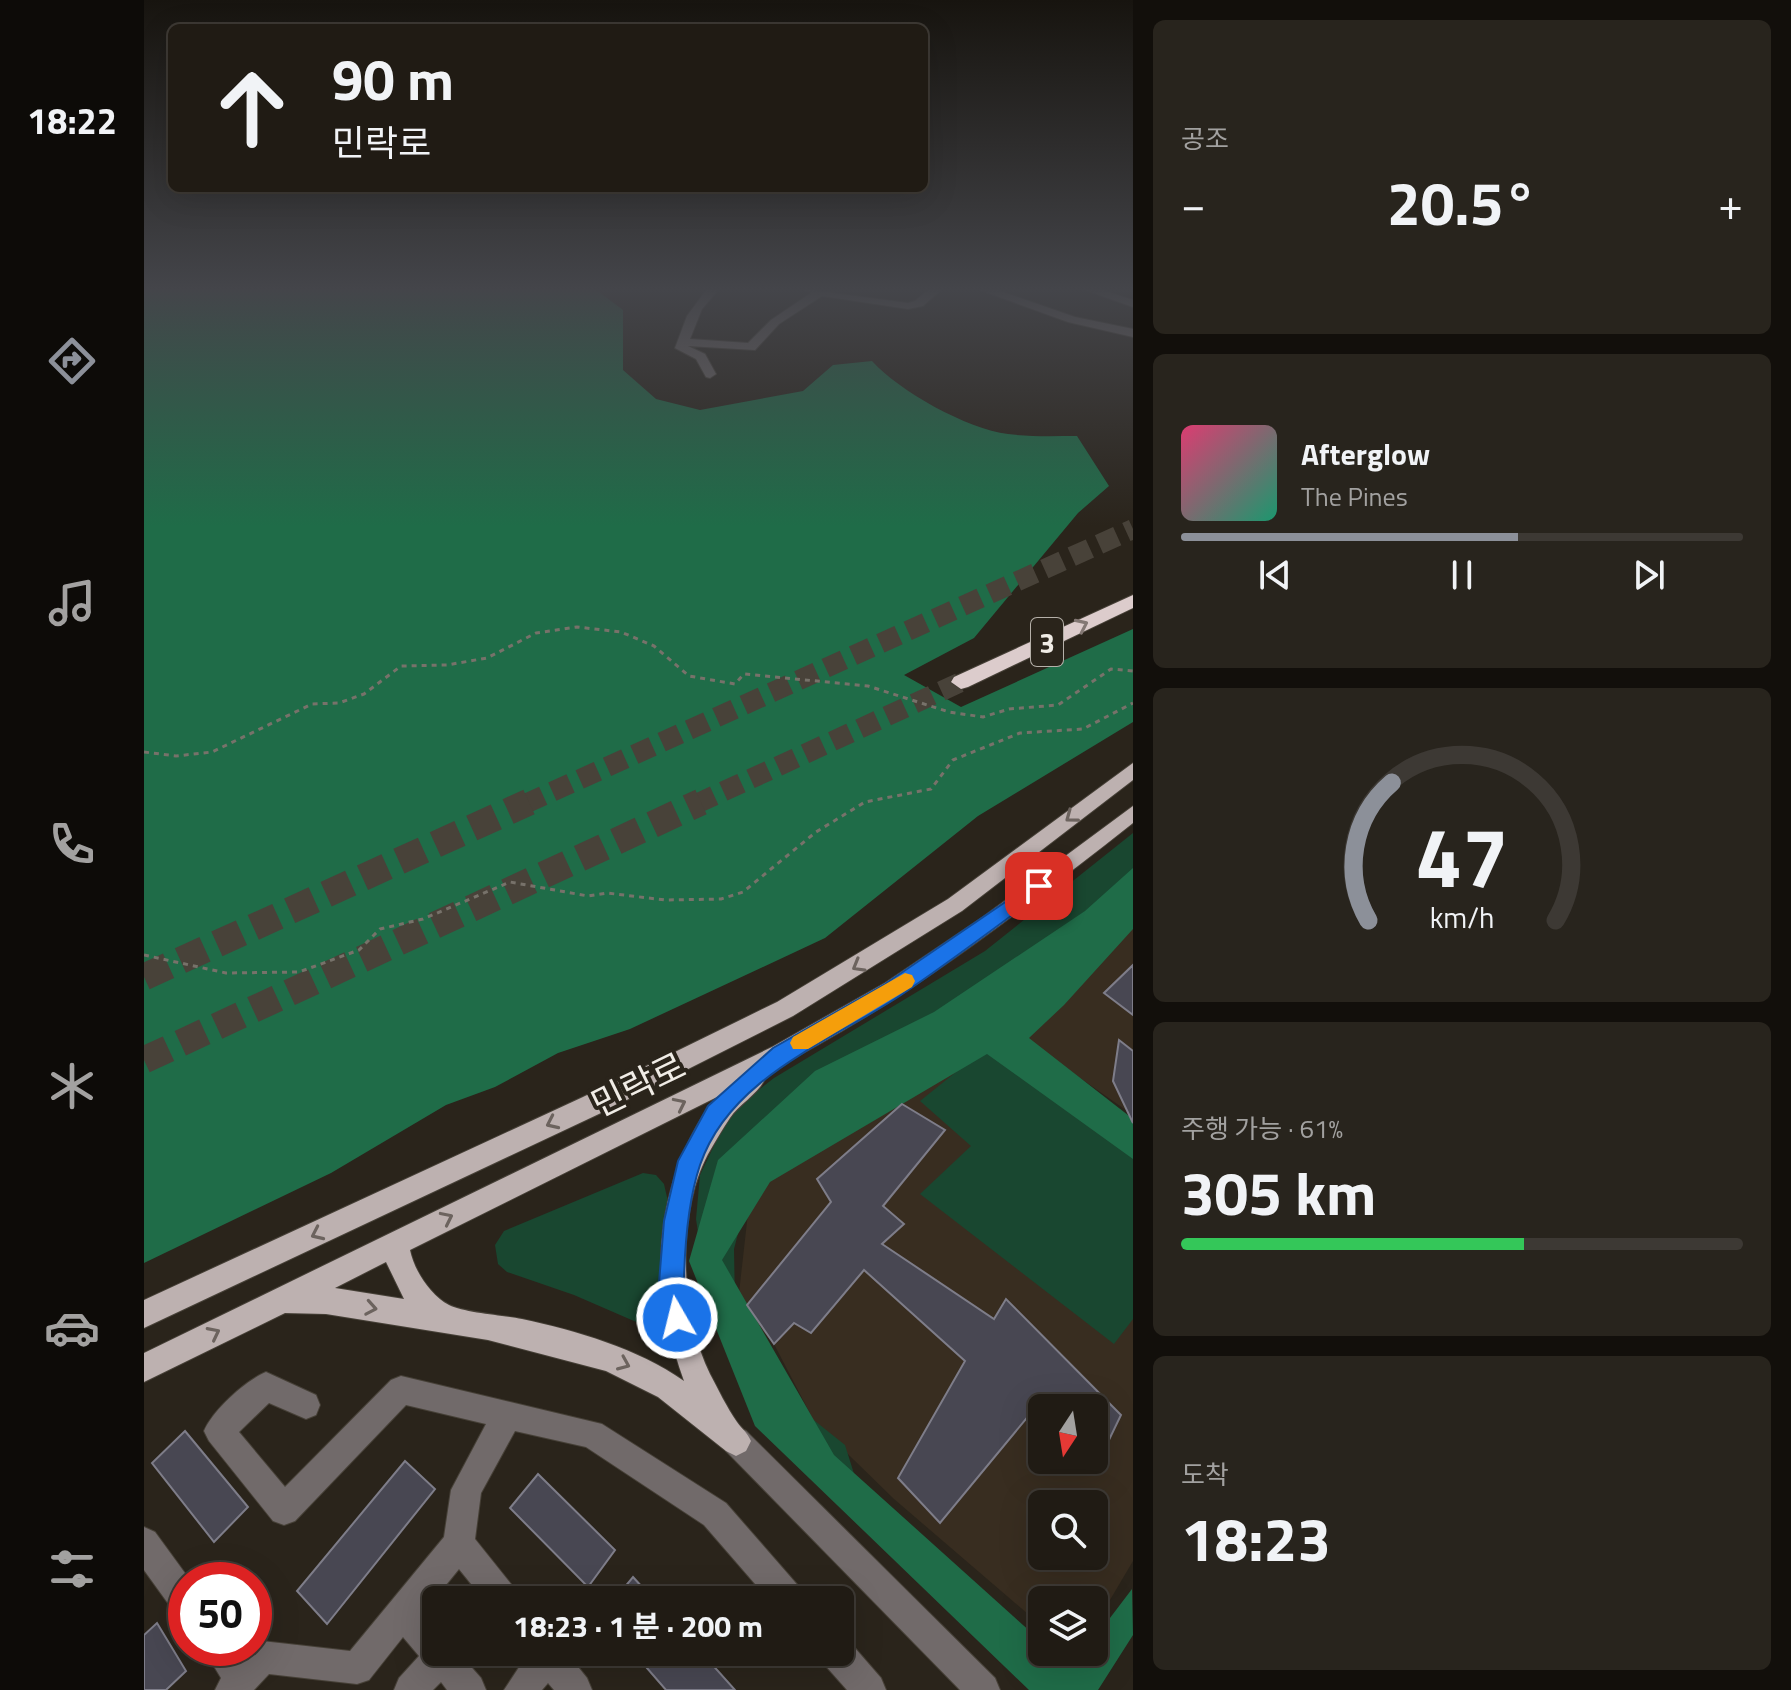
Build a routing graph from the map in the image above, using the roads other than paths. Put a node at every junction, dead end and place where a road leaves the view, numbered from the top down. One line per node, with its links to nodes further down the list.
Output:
1 (707, 368): 2 (street)
2 (710, 374)
3 (1133, 601): 4 (highway, 3, one-way to 3)
4 (961, 682)
5 (1133, 770): 10 (main road, 민락로, one-way to 10)
6 (1133, 813): 7 (main road, 민락로)
7 (780, 1054): 8 (main road, 민락로, one-way to 7); 15 (main road)
8 (395, 1244): 9 (main road, 민락로); 11 (main road)
9 (266, 1306): 11 (main road, one-way to 11); 12 (main road, 민락로, one-way to 9)
10 (144, 1314)
11 (446, 1321): 15 (main road, one-way to 15)
12 (144, 1368)
13 (306, 1405): 14 (street)
14 (508, 1414): 17 (street); 20 (street)
15 (736, 1441): 35 (street)
16 (144, 1543): 18 (street)
17 (459, 1544): 19 (street); 21 (street)
18 (168, 1577)
19 (493, 1586)
20 (778, 1586)
21 (403, 1612): 22 (street); 29 (street)
22 (422, 1634)
23 (228, 1666): 29 (street)
24 (429, 1666): 30 (street)
25 (449, 1666): 31 (street)
26 (538, 1666): 32 (street)
27 (556, 1666): 33 (street)
28 (848, 1666): 34 (street)
29 (237, 1685)
30 (411, 1690)
31 (469, 1690)
32 (521, 1690)
33 (575, 1690)
34 (869, 1690)
35 (983, 1690)

